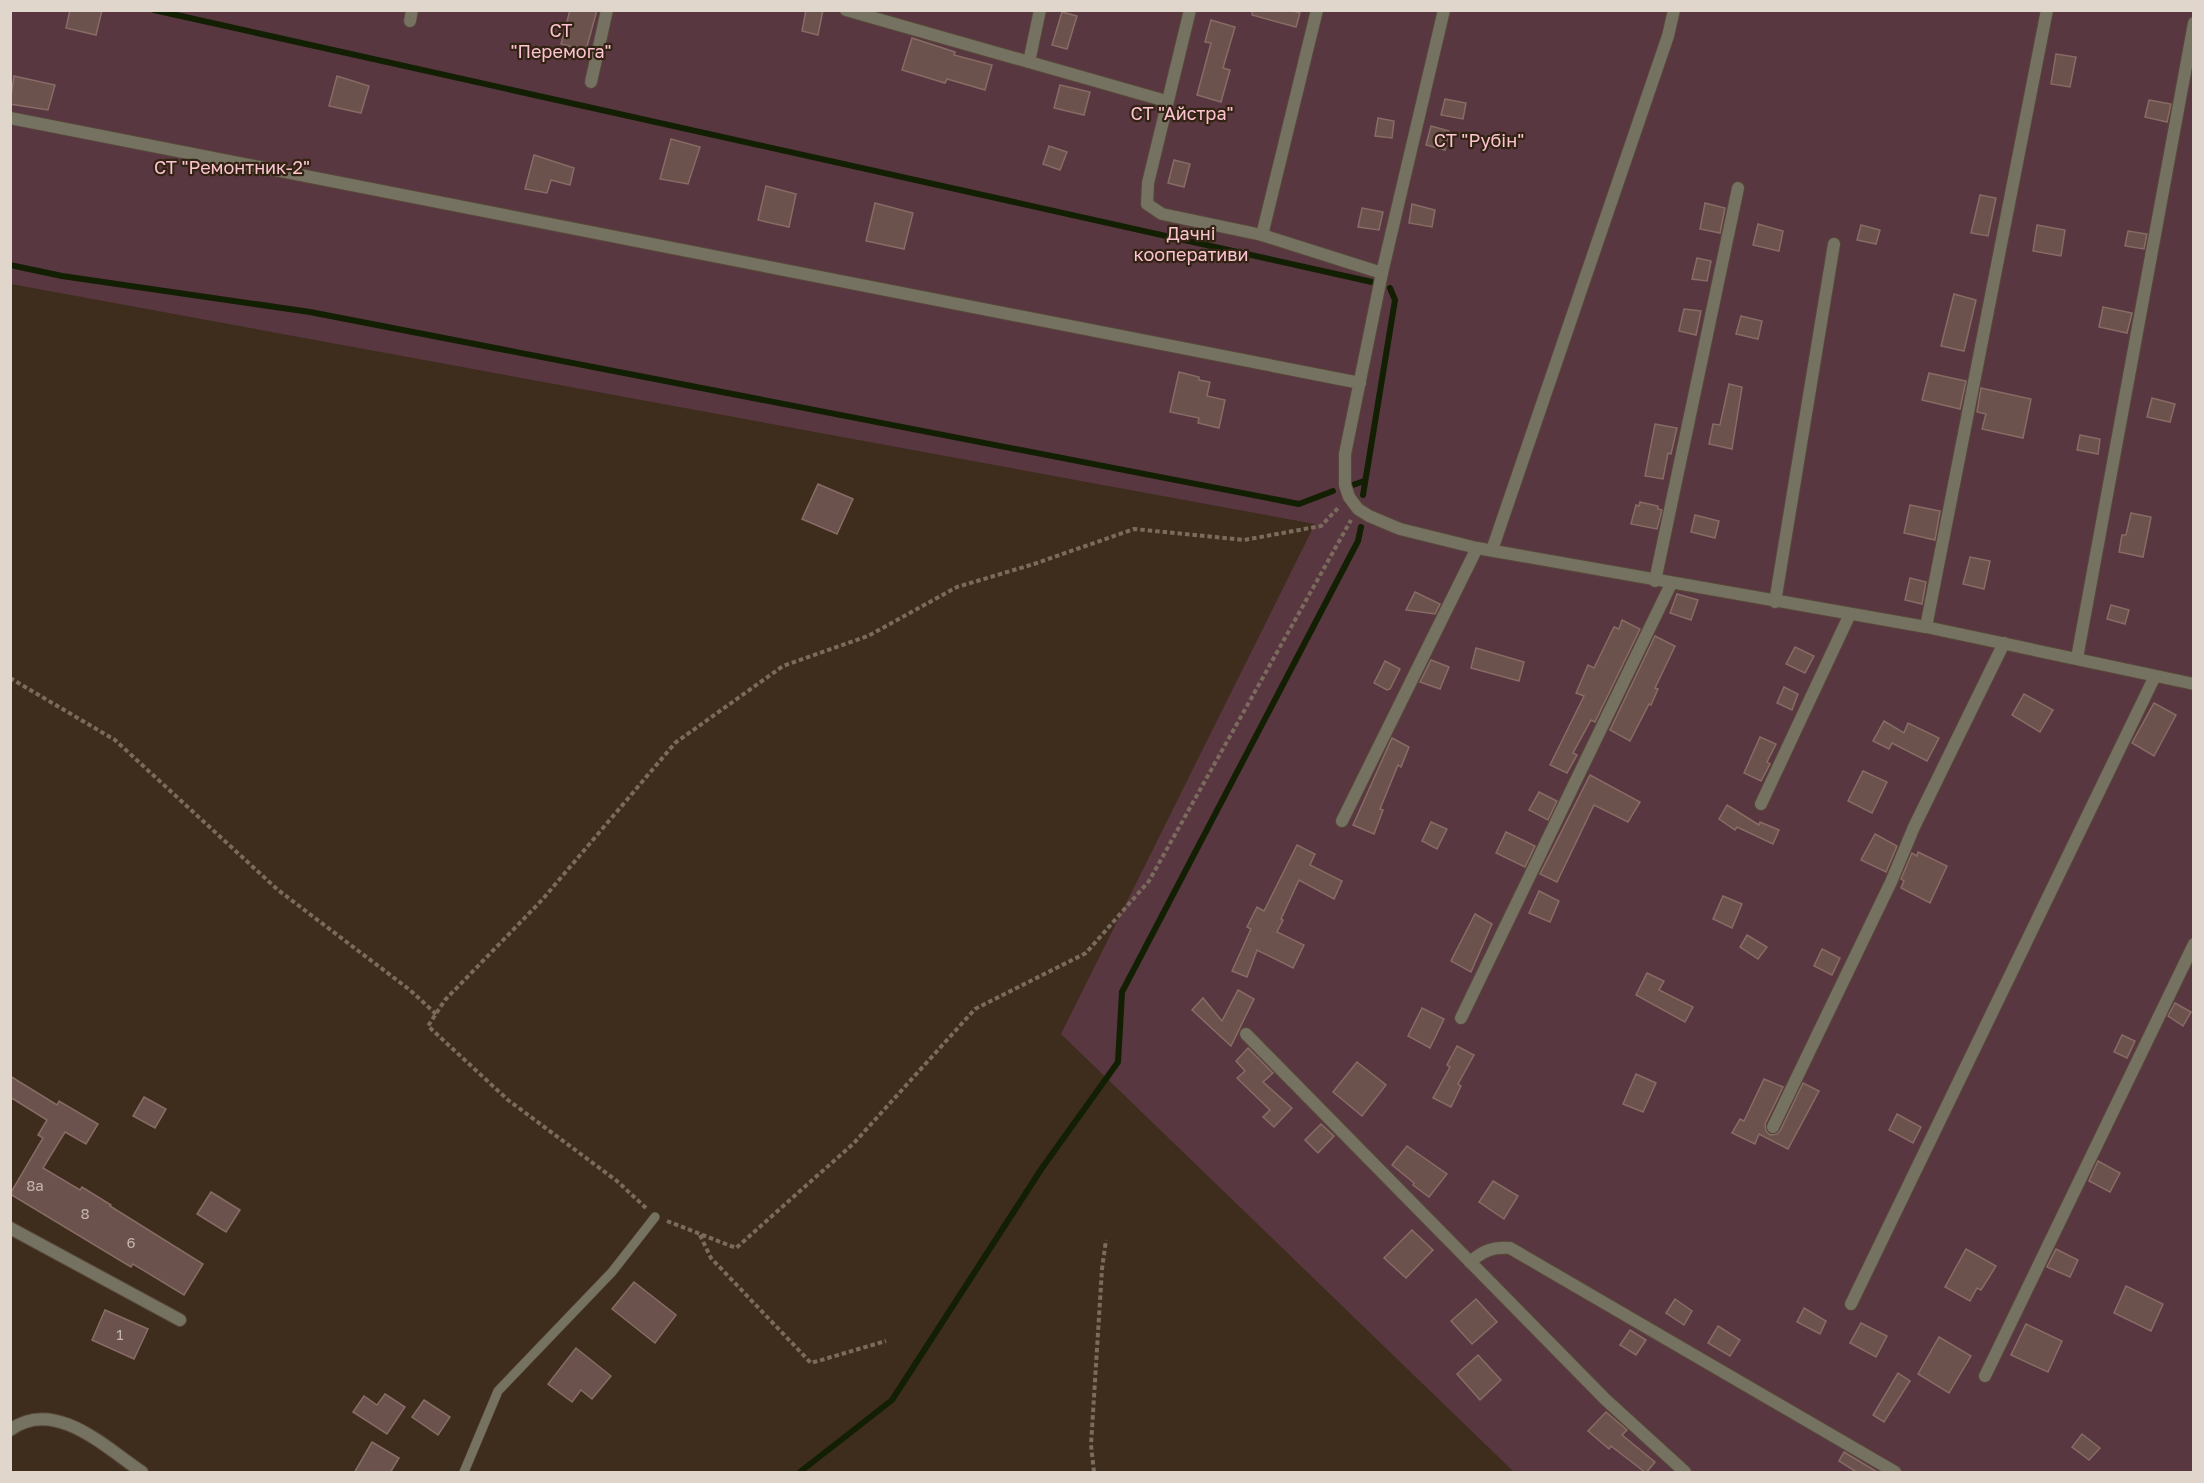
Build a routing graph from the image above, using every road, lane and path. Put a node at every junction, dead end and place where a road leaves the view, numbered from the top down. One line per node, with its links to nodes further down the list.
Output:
1 (607, 10): 12 (street)
2 (846, 10): 9 (street)
3 (1040, 10): 11 (street)
4 (1190, 10): 13 (street)
5 (1317, 10): 16 (street)
6 (1444, 10): 18 (street)
7 (1674, 10): 23 (street)
8 (2047, 10): 28 (street)
9 (880, 15): 11 (street)
10 (2193, 23): 30 (street)
11 (1029, 62): 13 (street)
12 (591, 82)
13 (1167, 101): 16 (street)
14 (10, 118): 19 (street)
15 (1738, 188): 24 (street)
16 (1262, 235): 18 (street)
17 (1834, 244): 26 (street)
18 (1382, 273): 19 (street)
19 (1360, 383): 20 (street)
20 (1349, 497): 21 (street); 37 (path)
21 (1358, 508): 22 (street); 43 (path)
22 (1477, 548): 23 (street); 35 (street)
23 (1492, 550): 24 (street)
24 (1655, 581): 25 (street)
25 (1671, 584): 26 (street); 38 (street)
26 (1775, 602): 27 (street)
27 (1850, 614): 28 (street); 34 (street)
28 (1926, 627): 29 (street)
29 (2004, 643): 30 (street); 40 (street)
30 (2078, 658): 31 (street)
31 (2155, 676): 33 (street); 46 (street)
32 (10, 678): 37 (path)
33 (2193, 684)
34 (1761, 804)
35 (1342, 821)
36 (2193, 944): 49 (street)
37 (436, 1014): 41 (path)
38 (1461, 1018)
39 (1246, 1034): 45 (street)
40 (1773, 1127)
41 (655, 1217): 43 (path); 52 (lane)
42 (10, 1228): 47 (street)
43 (700, 1234): 48 (path)
44 (1106, 1240): 53 (path)
45 (1470, 1262): 54 (street); 55 (street)
46 (1851, 1304)
47 (180, 1320)
48 (886, 1341)
49 (1985, 1376)
50 (11, 1429): 51 (street)
51 (142, 1473)
52 (464, 1473)
53 (1094, 1473)
54 (1685, 1473)
55 (1895, 1473)

